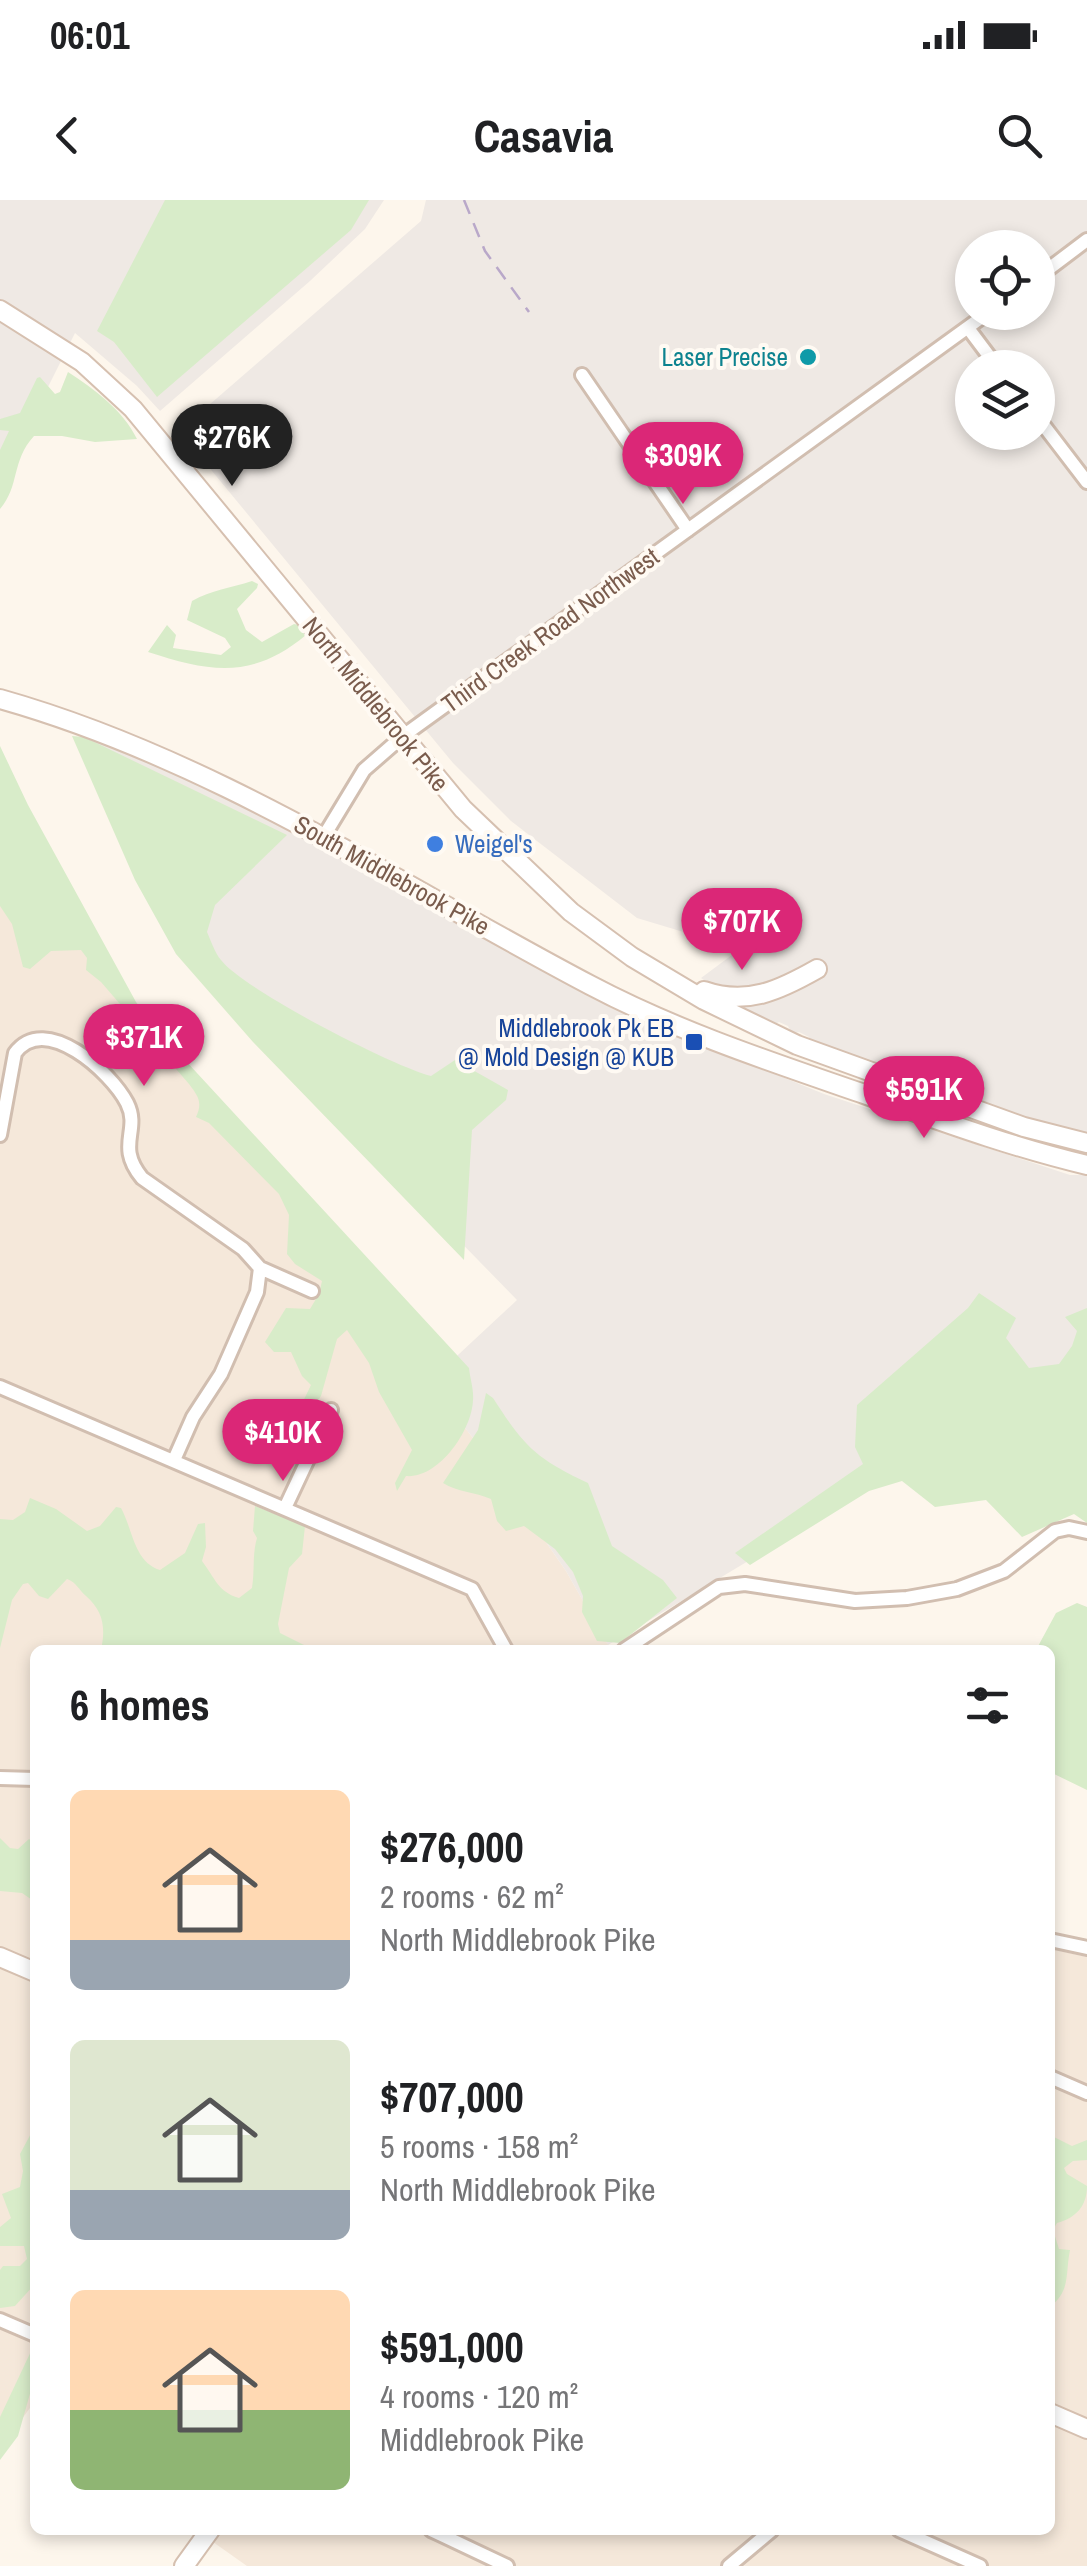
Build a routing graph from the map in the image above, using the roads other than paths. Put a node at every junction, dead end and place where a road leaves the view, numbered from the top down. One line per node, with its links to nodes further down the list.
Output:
1 (1087, 240): 2 (street)
2 (1055, 264)
3 (0, 310): 10 (main road, North Middlebrook Pike)
4 (965, 330): 8 (street, Third Creek Road Northwest)
5 (582, 375): 8 (street)
6 (1055, 440): 7 (street)
7 (1087, 482)
8 (688, 530): 10 (street, Third Creek Road Northwest)
9 (0, 699): 11 (main road, South Middlebrook Pike)
10 (402, 736): 11 (street, Third Creek Road Northwest); 13 (main road, North Middlebrook Pike)
11 (324, 836): 16 (main road, South Middlebrook Pike)
12 (817, 969): 13 (main road)
13 (668, 978): 15 (main road, North Middlebrook Pike)
14 (0, 1136): 17 (street)
15 (1087, 1143)
16 (1087, 1165)
17 (260, 1268): 18 (street); 21 (street)
18 (312, 1291)
19 (0, 1387): 21 (street)
20 (331, 1410): 22 (street)
21 (174, 1460): 22 (street)
22 (284, 1508): 24 (street)
23 (1087, 1532): 25 (street)
24 (503, 1645)
25 (632, 1645)
26 (0, 1778): 27 (street)
27 (30, 1779)
28 (1055, 1941): 29 (street)
29 (1087, 1948)
30 (0, 1957): 31 (main road)
31 (30, 1970)
32 (1055, 2079): 33 (street)
33 (1087, 2093)
34 (0, 2320): 35 (street)
35 (30, 2333)
36 (1055, 2415): 37 (main road)
37 (1087, 2429)
38 (206, 2535): 42 (main road)
39 (442, 2535): 43 (street)
40 (766, 2535): 44 (street)
41 (910, 2535): 45 (street)
42 (184, 2566)
43 (507, 2566)
44 (728, 2566)
45 (980, 2566)

